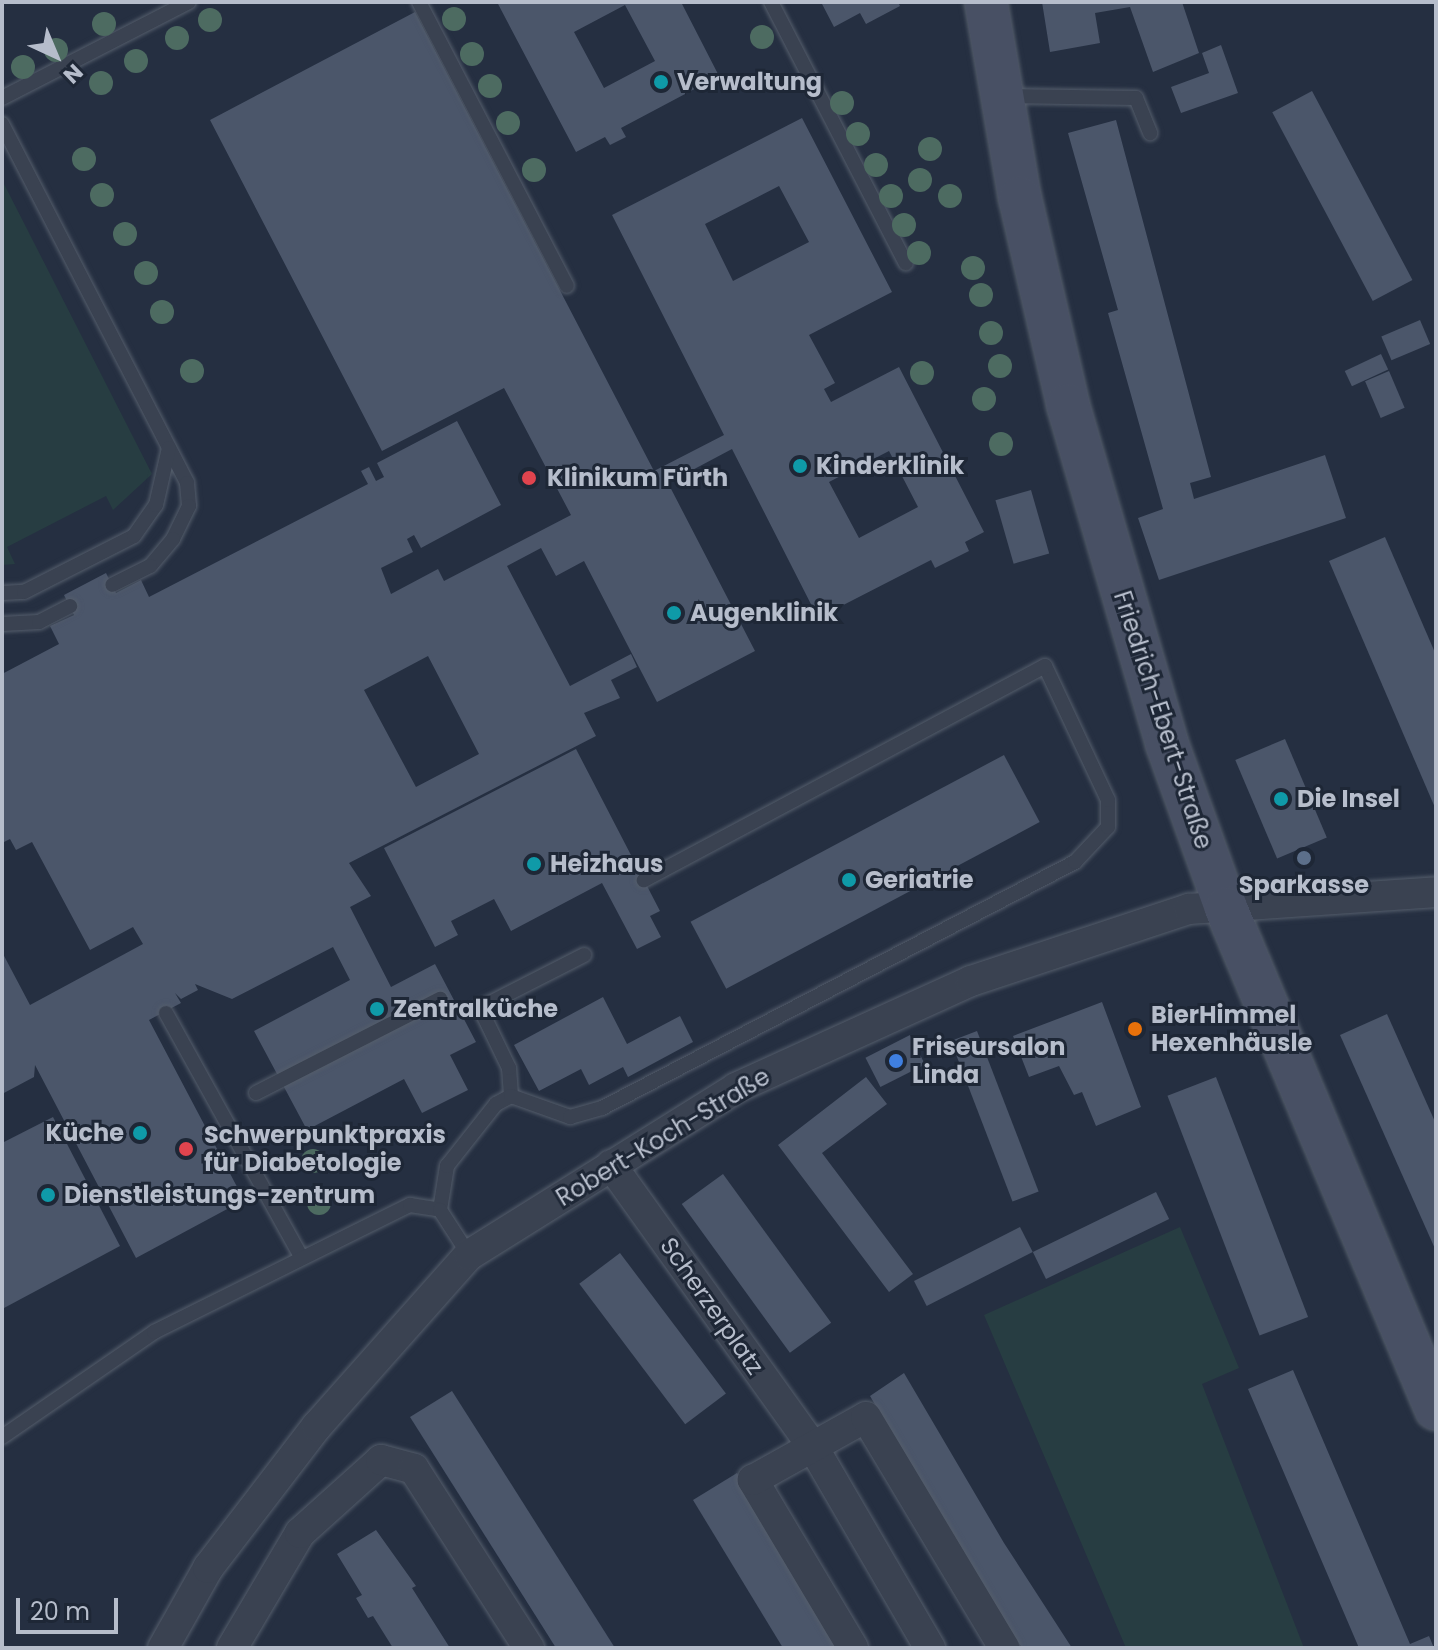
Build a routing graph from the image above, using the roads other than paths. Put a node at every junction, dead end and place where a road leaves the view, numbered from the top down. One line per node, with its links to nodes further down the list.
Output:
1 (189, 2): 6 (lane)
2 (419, 2): 10 (lane)
3 (771, 2): 9 (lane)
4 (986, 2): 5 (street, Friedrich-Ebert-Straße)
5 (1000, 96): 8 (lane); 18 (street, Friedrich-Ebert-Straße)
6 (2, 98)
7 (2, 124): 11 (lane)
8 (1150, 133)
9 (906, 263)
10 (567, 286)
11 (169, 448): 12 (lane); 13 (lane)
12 (112, 585)
13 (2, 593)
14 (70, 606): 15 (lane)
15 (2, 624)
16 (644, 880): 23 (lane)
17 (1436, 892): 18 (street, Robert-Koch-Straße)
18 (1226, 908): 24 (street, Robert-Koch-Straße); 28 (street, Friedrich-Ebert-Straße)
19 (584, 955): 23 (lane)
20 (440, 999): 22 (lane)
21 (166, 1013): 27 (lane)
22 (256, 1093)
23 (511, 1096): 25 (lane)
24 (611, 1165): 26 (street, Robert-Koch-Straße); 30 (street, Scherzerplatz)
25 (440, 1210): 26 (lane); 27 (lane)
26 (469, 1255): 31 (street, Robert-Koch-Straße)
27 (301, 1257): 29 (lane)
28 (1436, 1409)
29 (2, 1437)
30 (813, 1447): 34 (street); 35 (street, Scherzerplatz); 36 (street)
31 (163, 1648)
32 (232, 1648): 33 (street)
33 (529, 1648)
34 (853, 1648)
35 (930, 1648)
36 (1004, 1648)

